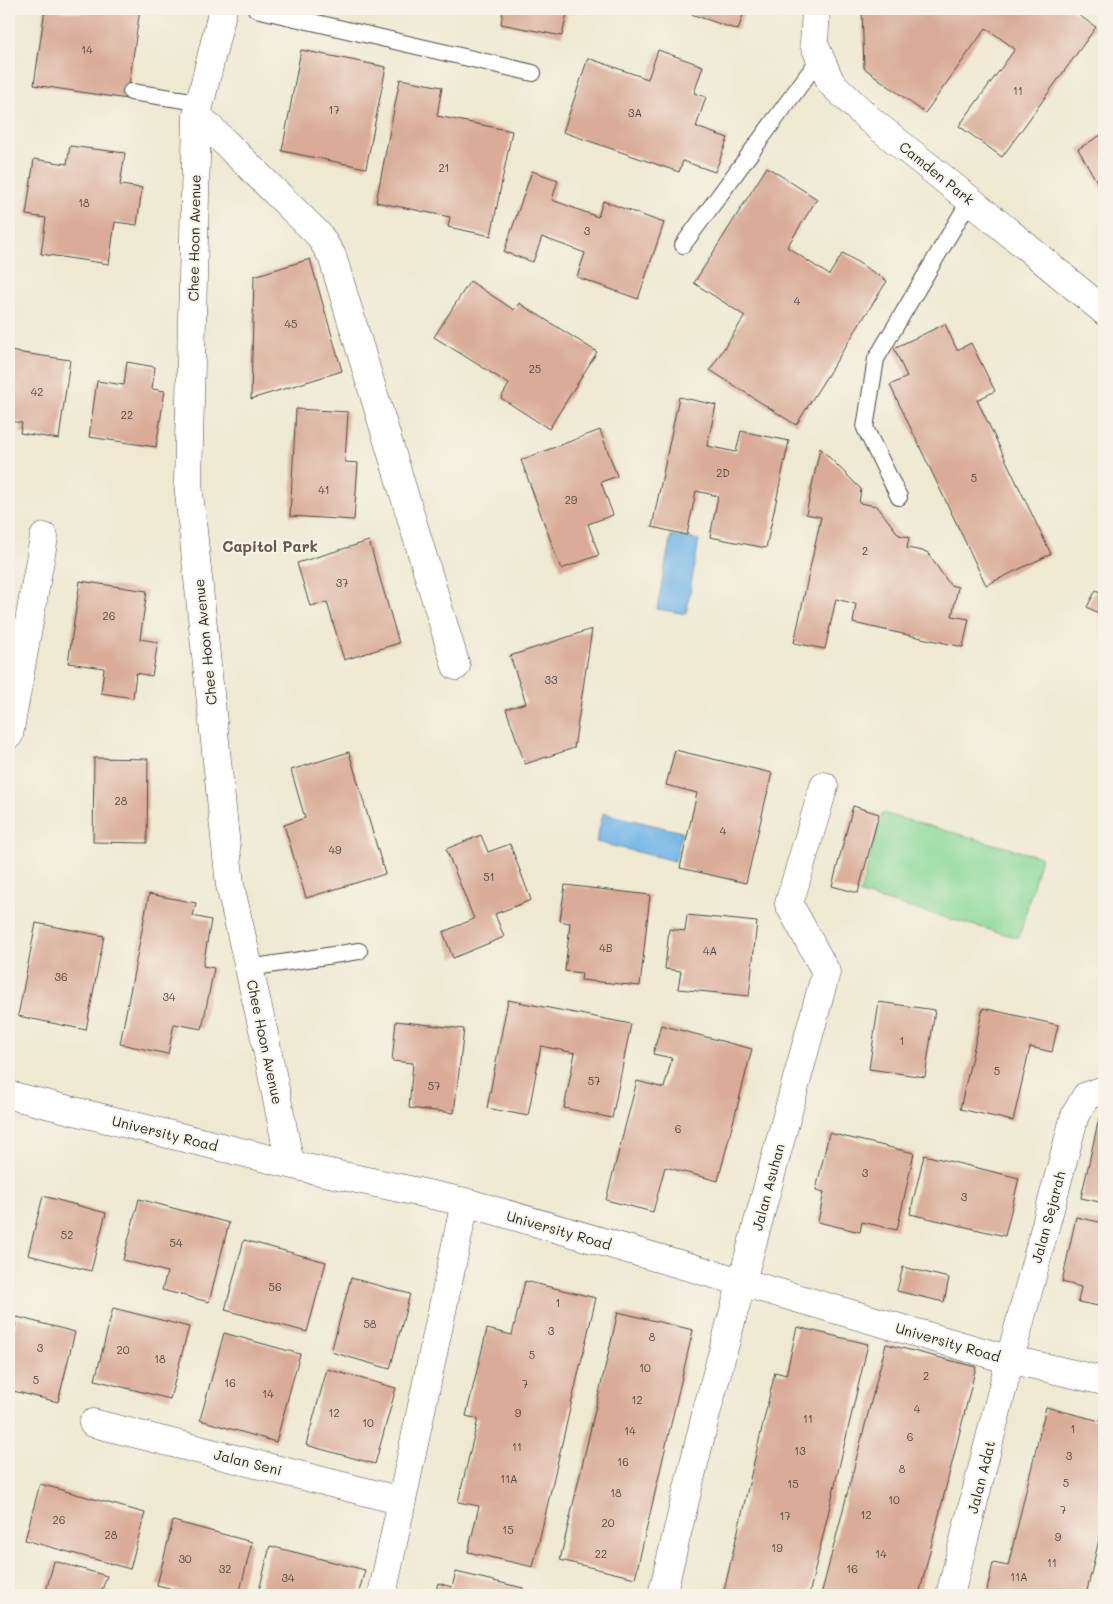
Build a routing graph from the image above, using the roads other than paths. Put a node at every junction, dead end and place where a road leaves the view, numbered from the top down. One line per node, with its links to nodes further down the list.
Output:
1 (224, 9): 7 (street, Chee Hoon Avenue)
2 (256, 9): 5 (lane)
3 (816, 9): 4 (street, Camden Park)
4 (820, 58): 8 (street, Camden Park); 9 (lane)
5 (532, 73)
6 (131, 92): 7 (lane)
7 (198, 109): 13 (street); 17 (street, Chee Hoon Avenue)
8 (970, 200): 10 (street, Camden Park); 11 (lane)
9 (683, 245)
10 (1104, 311)
11 (899, 498)
12 (44, 537): 14 (street)
13 (456, 666)
14 (9, 735)
15 (824, 786): 22 (street, Jalan Asuhan)
16 (359, 951): 17 (lane)
17 (249, 968): 20 (street, Chee Hoon Avenue)
18 (1104, 1090): 23 (street, Jalan Sejarah)
19 (9, 1095): 20 (street, University Road)
20 (290, 1164): 21 (street, University Road)
21 (464, 1202): 22 (street, University Road); 26 (street)
22 (742, 1283): 23 (street, University Road); 28 (street, Jalan Asuhan)
23 (1010, 1359): 24 (street, University Road); 29 (street, Jalan Adat)
24 (1104, 1381)
25 (93, 1423): 26 (street, Jalan Seni)
26 (402, 1501): 27 (street)
27 (382, 1595)
28 (662, 1595)
29 (950, 1595)

